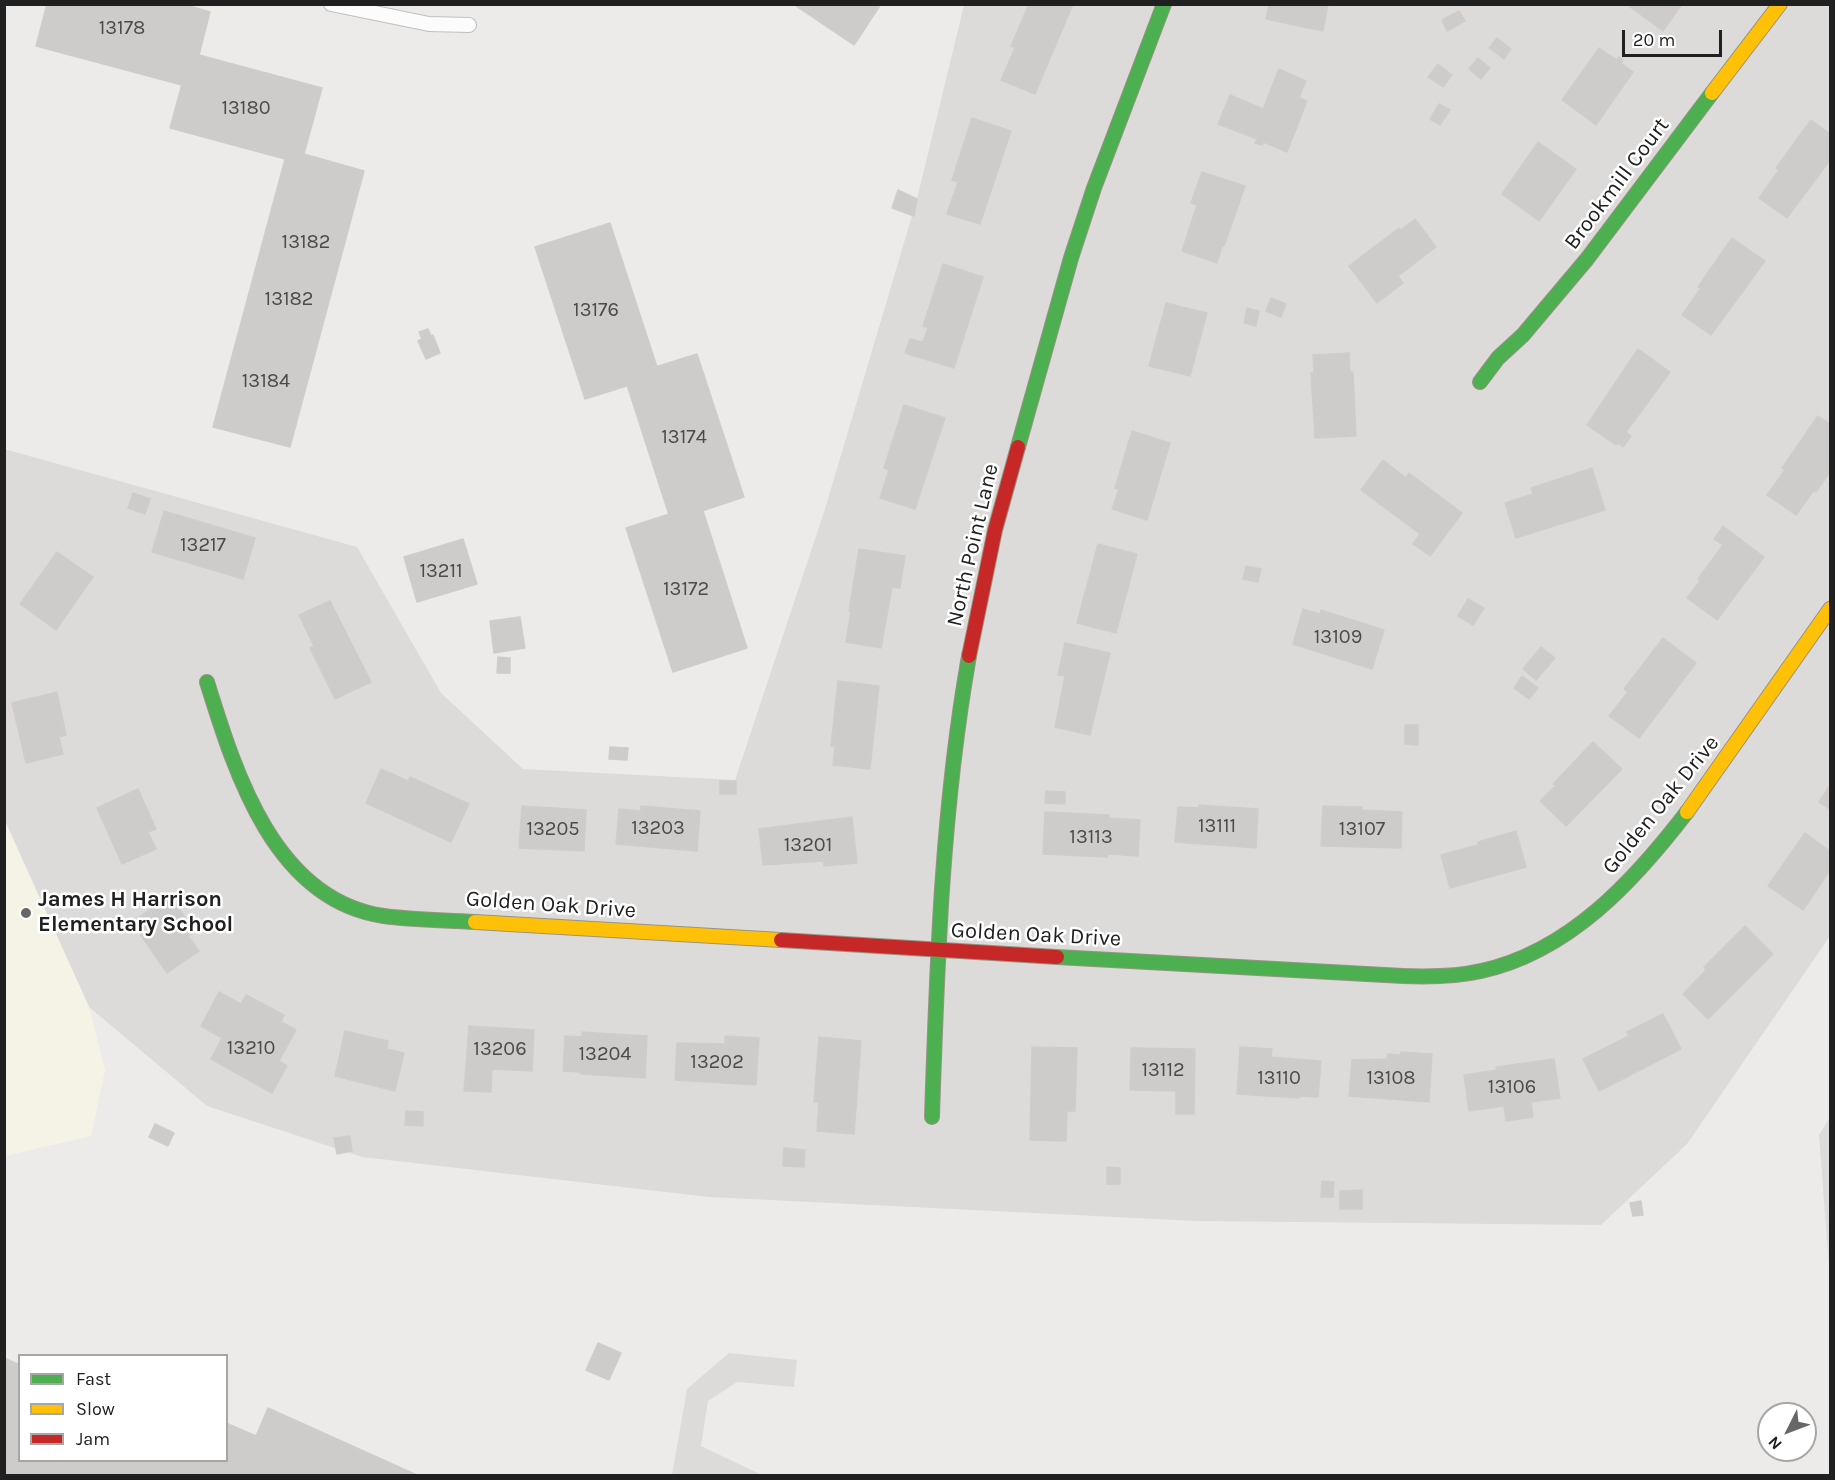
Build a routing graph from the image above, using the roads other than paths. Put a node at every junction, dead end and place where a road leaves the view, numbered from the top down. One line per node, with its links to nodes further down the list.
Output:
1 (331, 4): 4 (lane)
2 (1164, 4): 8 (street, North Point Lane)
3 (1780, 4): 5 (street, Brookmill Court)
4 (469, 25)
5 (1480, 382)
6 (1830, 609): 8 (street, Golden Oak Drive)
7 (207, 681): 8 (street, Golden Oak Drive)
8 (937, 950): 9 (street, North Point Lane)
9 (932, 1117)

